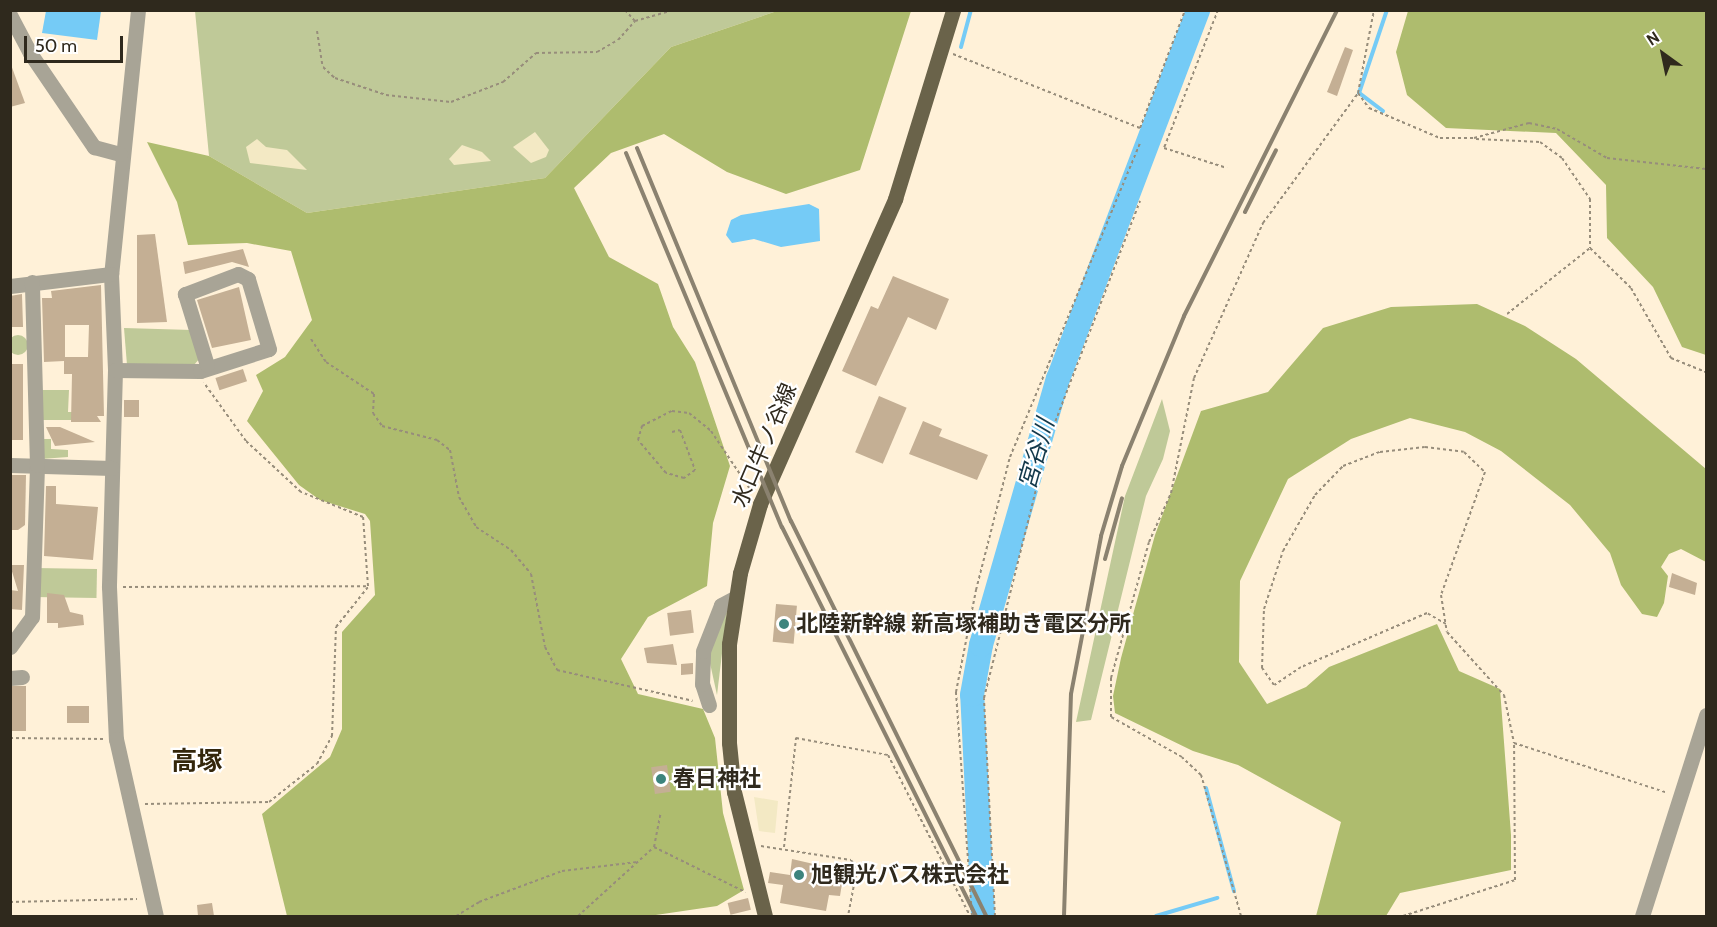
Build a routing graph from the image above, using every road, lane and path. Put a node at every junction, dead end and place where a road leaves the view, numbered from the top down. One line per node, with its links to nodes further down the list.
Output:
1 (138, 10): 15 (street)
2 (625, 10): 9 (path)
3 (673, 10): 9 (path)
4 (953, 10): 11 (main road, 水口牛ノ谷線)
5 (1185, 10): 11 (path)
6 (1218, 10): 16 (path)
7 (1374, 10): 12 (path)
8 (10, 15): 15 (street)
9 (635, 21): 10 (path)
10 (317, 32)
11 (942, 50): 32 (main road, 水口牛ノ谷線)
12 (1358, 93): 13 (path); 60 (path)
13 (1474, 138): 17 (path); 19 (path)
14 (1140, 143): 58 (path)
15 (120, 154): 20 (street)
16 (1227, 168)
17 (1707, 170)
18 (1140, 201): 59 (path)
19 (1590, 248): 23 (path); 27 (path)
20 (111, 274): 21 (street); 26 (street)
21 (32, 282): 22 (street); 30 (street)
22 (10, 286)
23 (1507, 314)
24 (311, 339): 38 (path)
25 (203, 368): 25 (street); 26 (street); 33 (path)
26 (115, 370): 31 (street)
27 (1707, 372)
28 (672, 432): 32 (path)
29 (10, 465): 30 (street)
30 (37, 465): 31 (street); 37 (street)
31 (112, 468): 34 (street)
32 (760, 504): 35 (main road, 水口牛ノ谷線)
33 (368, 586): 34 (path); 44 (path)
34 (108, 587): 41 (street)
35 (736, 597): 38 (street); 46 (main road, 水口牛ノ谷線)
36 (1446, 624): 36 (path); 42 (path)
37 (10, 647)
38 (709, 705)
39 (1707, 715): 43 (street)
40 (10, 738): 41 (path)
41 (116, 739): 44 (street)
42 (1514, 743): 43 (path); 61 (path)
43 (1680, 797): 62 (street)
44 (133, 804): 50 (street)
45 (660, 814): 47 (path)
46 (746, 846): 48 (path); 51 (main road, 水口牛ノ谷線)
47 (654, 847): 49 (path); 51 (path)
48 (784, 847): 57 (path); 58 (path)
49 (637, 862): 54 (path); 55 (path)
50 (153, 898): 52 (path); 53 (street)
51 (761, 900): 56 (main road, 水口牛ノ谷線)
52 (10, 902)
53 (156, 916)
54 (456, 916)
55 (578, 916)
56 (765, 916)
57 (848, 916)
58 (971, 916)
59 (995, 916)
60 (1241, 916)
61 (1403, 916)
62 (1642, 916)

